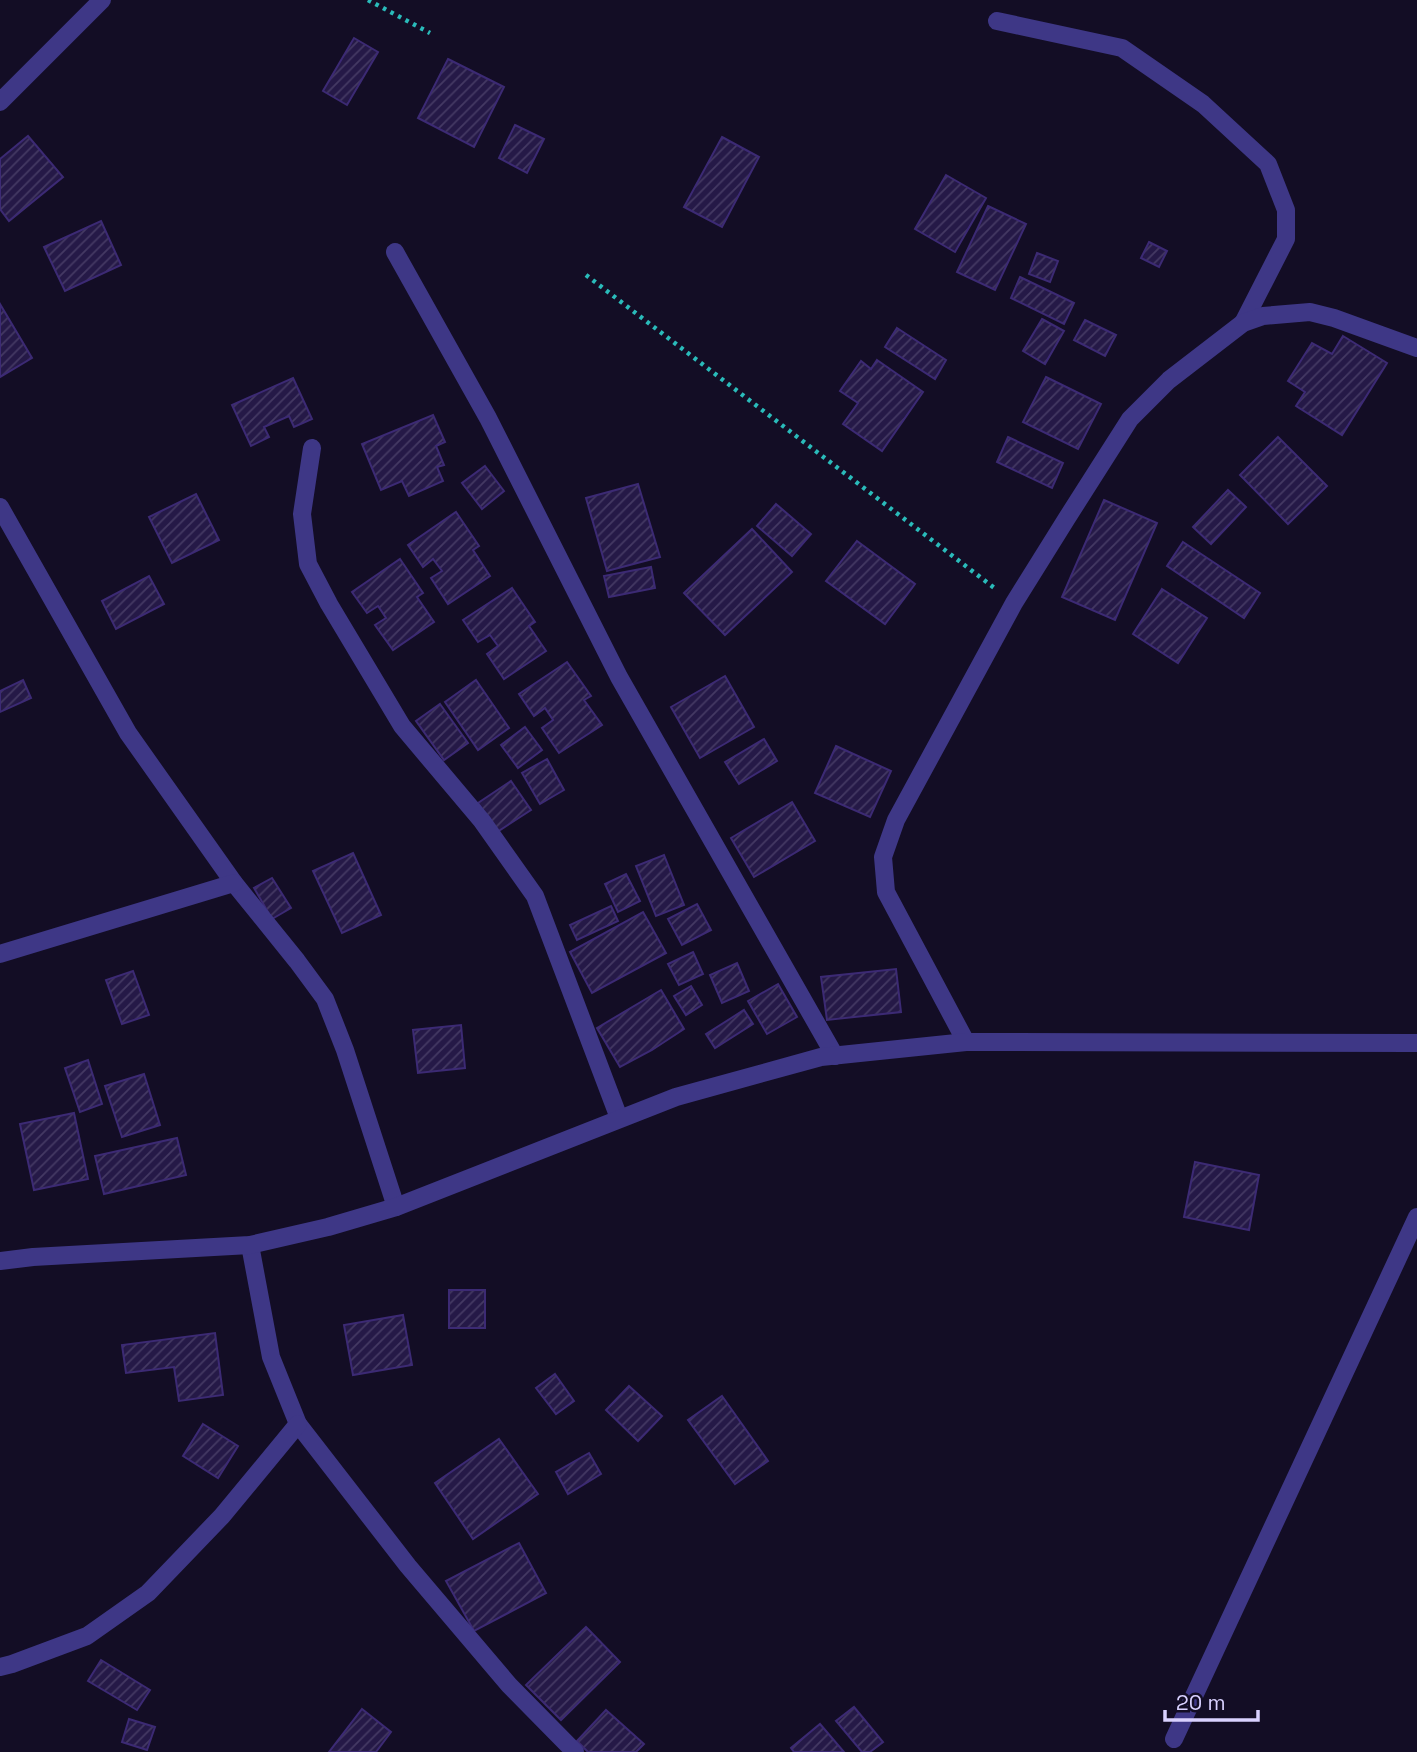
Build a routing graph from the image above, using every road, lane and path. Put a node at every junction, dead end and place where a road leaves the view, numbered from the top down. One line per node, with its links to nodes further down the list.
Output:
1 (102, 0): 5 (street)
2 (368, 0): 4 (path)
3 (997, 21): 8 (street)
4 (430, 33)
5 (0, 102)
6 (395, 253): 17 (street)
7 (586, 275): 12 (path)
8 (1243, 323): 9 (street); 12 (street)
9 (1417, 348)
10 (312, 448): 18 (street)
11 (0, 507): 13 (street)
12 (1014, 603): 15 (street)
13 (234, 883): 14 (street); 19 (street)
14 (0, 954)
15 (966, 1042): 16 (street); 17 (street)
16 (1417, 1043)
17 (835, 1056): 18 (street)
18 (619, 1118): 19 (street)
19 (396, 1207): 21 (street)
20 (1417, 1217): 25 (street)
21 (250, 1245): 22 (street); 23 (street)
22 (0, 1261)
23 (299, 1424): 24 (street); 26 (street)
24 (0, 1667)
25 (1174, 1738)
26 (575, 1752)

